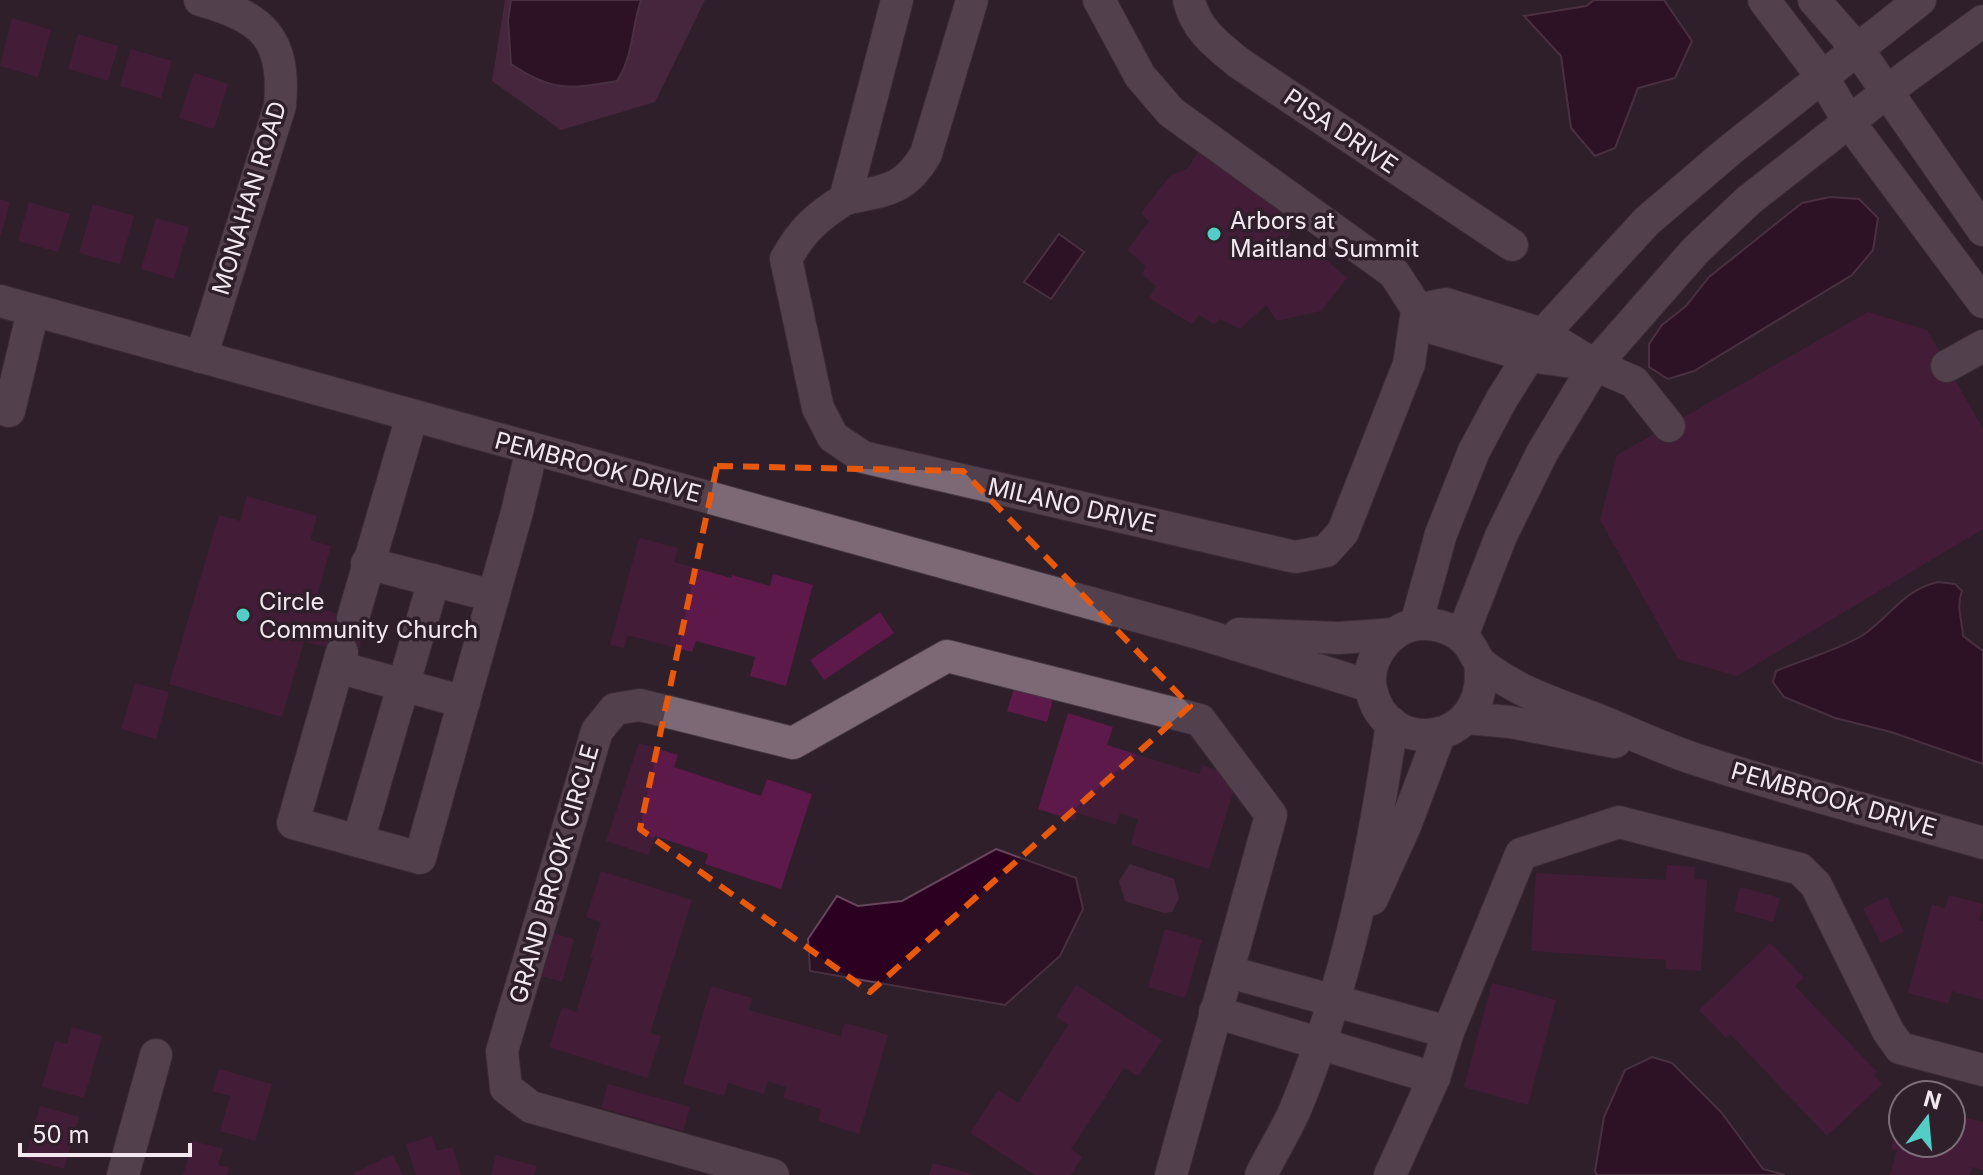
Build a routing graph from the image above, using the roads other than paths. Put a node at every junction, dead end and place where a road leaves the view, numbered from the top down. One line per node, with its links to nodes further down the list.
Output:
1 (200, 0): 23 (street, MONAHAN ROAD)
2 (897, 0): 14 (street)
3 (972, 0): 14 (street, MILANO DRIVE)
4 (1099, 0): 19 (street)
5 (1189, 0): 16 (street, PISA DRIVE)
6 (1764, 0): 11 (street)
7 (1814, 0): 10 (street)
8 (1920, 0): 10 (street)
9 (1983, 21): 12 (street)
10 (1858, 50): 11 (street); 12 (street)
11 (1823, 78): 13 (street); 21 (street)
12 (1888, 91): 13 (street); 15 (street)
13 (1849, 122): 18 (street); 24 (street)
14 (845, 199): 19 (street, MILANO DRIVE)
15 (1983, 230)
16 (1512, 245)
17 (0, 301): 20 (street, PEMBROOK DRIVE)
18 (1983, 302)
19 (1417, 310): 21 (street)
20 (33, 311): 23 (street, PEMBROOK DRIVE); 26 (street)
21 (1536, 345): 24 (street); 34 (street)
22 (1983, 346): 25 (street)
23 (201, 357): 27 (street, PEMBROOK DRIVE)
24 (1595, 365): 28 (street); 36 (street)
25 (1947, 366)
26 (0, 408)
27 (412, 416): 29 (street, PEMBROOK DRIVE); 30 (street)
28 (1669, 426)
29 (532, 449): 32 (street); 35 (street, PEMBROOK DRIVE)
30 (367, 563): 31 (street); 33 (street)
31 (434, 580): 32 (street); 38 (street)
32 (493, 596): 40 (street)
33 (353, 618)
34 (1405, 629): 35 (street, PEMBROOK DRIVE); 36 (street); 39 (street)
35 (1195, 632): 39 (street, PEMBROOK DRIVE)
36 (1462, 636): 37 (street)
37 (1480, 663): 42 (street); 43 (street, PEMBROOK DRIVE)
38 (403, 685): 40 (street); 44 (street); 44 (street)
39 (1370, 686): 41 (street)
40 (464, 702): 44 (street)
41 (1392, 723): 42 (street); 46 (street)
42 (1453, 725): 43 (street, PEMBROOK DRIVE); 46 (street)
43 (1685, 755): 45 (street, PEMBROOK DRIVE)
44 (358, 841)
45 (1983, 843)
46 (1349, 950): 48 (street)
47 (1229, 972): 48 (street); 49 (street, GRAND BROOK CIRCLE); 56 (street, GRAND BROOK CIRCLE)
48 (1335, 999): 50 (street); 51 (street)
49 (1215, 1012): 51 (street); 57 (street, GRAND BROOK CIRCLE)
50 (1448, 1032): 53 (street); 54 (street)
51 (1319, 1045): 54 (street); 58 (street)
52 (156, 1055): 55 (street)
53 (1983, 1070)
54 (1434, 1078): 59 (street)
55 (123, 1175)
56 (773, 1175)
57 (1171, 1175)
58 (1261, 1175)
59 (1390, 1175)

